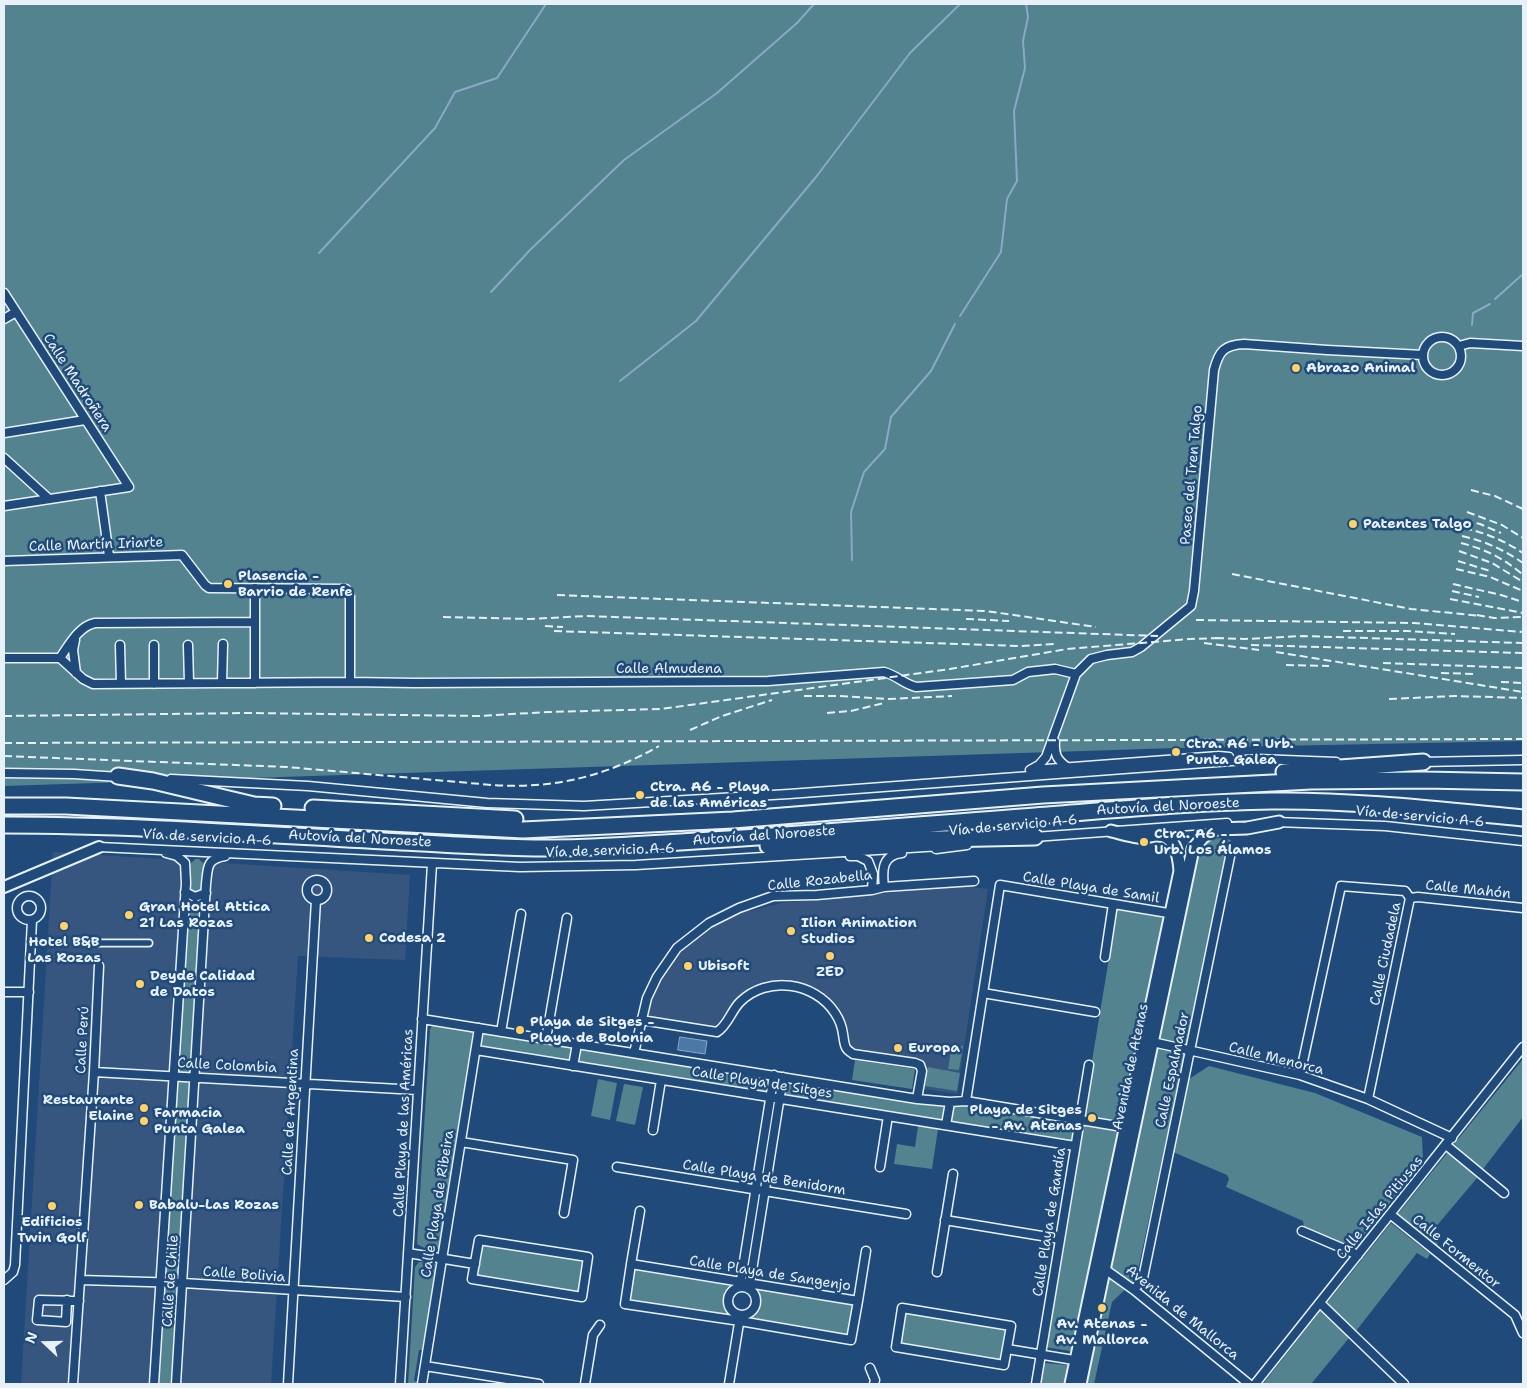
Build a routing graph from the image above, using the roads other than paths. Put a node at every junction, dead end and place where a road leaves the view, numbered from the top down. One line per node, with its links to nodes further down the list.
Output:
1 (4, 293): 2 (street, Calle Madroñera)
2 (16, 312): 3 (street); 7 (street, Calle Madroñera)
3 (4, 319)
4 (1459, 346): 5 (street); 6 (street); 6 (street)
5 (1523, 346)
6 (1423, 355): 25 (street, Paseo del Tren Talgo)
7 (85, 420): 8 (street); 10 (street, Calle Madroñera)
8 (4, 433)
9 (4, 458): 11 (street)
10 (100, 491): 11 (street); 13 (street)
11 (49, 499): 12 (street)
12 (4, 506)
13 (109, 556): 14 (street, Calle Martín Iriarte); 15 (street, Calle Martín Iriarte)
14 (4, 561)
15 (256, 588): 16 (street); 26 (street, Calle Martín Iriarte)
16 (255, 622): 17 (street); 28 (street)
17 (76, 636): 23 (street); 24 (street)
18 (223, 644): 27 (street)
19 (120, 645): 29 (street)
20 (154, 645): 30 (street)
21 (188, 645): 31 (street)
22 (4, 658): 23 (street)
23 (60, 658): 24 (street, Calle Almudena)
24 (76, 673): 29 (street, Calle Almudena)
25 (1076, 674): 26 (street, Calle Almudena); 32 (street)
26 (350, 682): 28 (street, Calle Almudena)
27 (222, 683): 28 (street, Calle Almudena); 31 (street, Calle Almudena)
28 (255, 683)
29 (121, 684): 30 (street, Calle Almudena)
30 (154, 684): 31 (street, Calle Almudena)
31 (189, 684)
32 (1056, 732): 36 (street); 37 (street)
33 (1258, 759): 35 (street); 36 (street); 40 (street)
34 (1523, 760): 35 (street)
35 (1422, 762): 42 (highway)
36 (1067, 768): 37 (street)
37 (1030, 770): 40 (street)
38 (4, 773): 39 (street)
39 (118, 776): 40 (street); 45 (highway)
40 (967, 780)
41 (1523, 782): 42 (highway, Autovía del Noroeste)
42 (1100, 792): 45 (highway, Autovía del Noroeste)
43 (4, 806): 45 (highway, Autovía del Noroeste)
44 (1523, 818): 54 (highway, Autovía del Noroeste)
45 (733, 820)
46 (1279, 822): 48 (street, Vía de servicio A-6); 50 (street, Vía de servicio A-6); 72 (main road, Avenida de Atenas)
47 (4, 825): 54 (highway, Autovía del Noroeste)
48 (1111, 831): 49 (street, Vía de servicio A-6); 72 (main road, Avenida de Atenas)
49 (1035, 837): 51 (street, Vía de servicio A-6); 54 (highway)
50 (1523, 841)
51 (977, 844): 57 (street, Vía de servicio A-6); 61 (street)
52 (99, 847): 53 (street, Vía de servicio A-6); 60 (street, Vía de servicio A-6)
53 (147, 848): 56 (street, Vía de servicio A-6); 63 (street, Calle de Chile)
54 (520, 848)
55 (1232, 852): 92 (street, Calle Espalmador)
56 (242, 853): 58 (street, Vía de servicio A-6); 64 (street, Calle de Chile)
57 (773, 856): 58 (street, Vía de servicio A-6); 62 (street)
58 (432, 864): 83 (street, Calle Playa de las Américas)
59 (974, 881): 61 (street, Calle Rozabella)
60 (4, 887)
61 (884, 887): 62 (street, Calle Rozabella)
62 (872, 890): 84 (street, Calle Rozabella)
63 (185, 892): 64 (street); 69 (street, Calle de Chile)
64 (206, 893): 70 (street, Calle de Chile)
65 (1410, 898): 68 (street, Calle Mahón); 97 (street, Calle Ciudadela); 106 (street, Calle Ciudadela)
66 (316, 900): 102 (street, Calle de Argentina)
67 (1113, 904): 72 (street, Calle Playa de Samil); 77 (street); 81 (street, Calle Playa de Samil)
68 (1523, 908)
69 (184, 910): 70 (street); 98 (street, Calle de Chile)
70 (205, 910): 100 (street, Calle de Chile)
71 (521, 914): 86 (street)
72 (1175, 914): 88 (main road, Avenida de Atenas)
73 (567, 918): 87 (street)
74 (32, 920): 80 (street)
75 (85, 943): 76 (street)
76 (149, 943)
77 (1105, 957)
78 (99, 966): 96 (street, Calle Perú)
79 (4, 992): 80 (street)
80 (29, 992): 139 (street)
81 (983, 993): 82 (street); 107 (street)
82 (1095, 1012)
83 (422, 1019): 85 (street, Calle Playa de Sitges); 103 (street, Calle Playa de las Américas)
84 (641, 1020): 93 (street, Calle Rozabella); 105 (street)
85 (479, 1028): 86 (street, Calle Playa de Sitges); 91 (street, Calle Playa de Ribeira)
86 (501, 1032): 87 (street, Calle Playa de Sitges)
87 (546, 1039): 89 (street, Calle Playa de Sitges)
88 (1149, 1041): 92 (street, Calle Menorca); 112 (main road, Avenida de Atenas)
89 (577, 1044): 93 (street, Calle Playa de Sitges); 95 (street)
90 (1523, 1046): 114 (street, Calle Islas Pitiusas)
91 (476, 1050): 95 (street, Calle Playa de Sitges); 115 (street, Calle Playa de Ribeira)
92 (1190, 1050): 97 (street, Calle Menorca); 145 (street, Calle Espalmador)
93 (634, 1053): 99 (street, Calle Playa de Sitges)
94 (1089, 1065): 110 (street, Calle Playa de Gandía)
95 (573, 1066): 101 (street, Calle Playa de Sitges)
96 (94, 1072): 98 (street, Calle Colombia); 140 (street, Calle Perú)
97 (1300, 1075): 106 (street, Calle Menorca)
98 (174, 1076): 100 (street, Calle Colombia); 141 (street, Calle de Chile)
99 (778, 1076): 104 (street); 105 (street, Calle Playa de Sitges)
100 (196, 1077): 102 (street, Calle Colombia); 142 (street, Calle de Chile)
101 (661, 1080): 104 (street, Calle Playa de Sitges); 113 (street)
102 (305, 1083): 103 (street, Calle Colombia); 144 (street, Calle de Argentina)
103 (418, 1090): 132 (street, Calle Playa de las Américas)
104 (775, 1098): 109 (street, Calle Playa de Sitges); 121 (street); 122 (street)
105 (917, 1099): 108 (street, Calle Playa de Sitges)
106 (1368, 1099): 114 (street, Calle Menorca)
107 (966, 1101): 108 (street, Calle Playa de Sitges); 110 (street, Calle Playa de Sitges)
108 (950, 1102): 111 (street)
109 (888, 1116): 111 (street, Calle Playa de Sitges); 119 (street)
110 (1080, 1120): 112 (street, Calle Playa de Sitges); 117 (street, Calle Playa de Gandía)
111 (946, 1125): 117 (street, Calle Playa de Sitges)
112 (1130, 1128): 137 (main road, Avenida de Atenas)
113 (653, 1130)
114 (1452, 1138): 116 (street, Calle Islas Pitiusas)
115 (461, 1142): 125 (street); 134 (street, Calle Playa de Ribeira)
116 (1446, 1145): 123 (street); 127 (street, Calle Islas Pitiusas)
117 (1075, 1146): 130 (street, Calle Playa de Gandía)
118 (617, 1167): 121 (street, Calle Playa de Benidorm)
119 (880, 1167)
120 (953, 1174): 128 (street)
121 (755, 1189): 122 (street, Calle Playa de Benidorm); 143 (street)
122 (764, 1191): 126 (street, Calle Playa de Benidorm); 143 (street)
123 (1504, 1193)
124 (640, 1211): 136 (street)
125 (564, 1213)
126 (906, 1214)
127 (1390, 1214): 133 (street, Calle Islas Pitiusas); 155 (street, Calle Formentor)
128 (945, 1220): 130 (street); 138 (street)
129 (1302, 1231): 133 (street)
130 (1060, 1239): 157 (street, Calle Playa de Gandía)
131 (866, 1251): 149 (street)
132 (408, 1253): 134 (street); 146 (street, Calle Playa de las Américas)
133 (1358, 1255): 150 (street, Calle Islas Pitiusas)
134 (443, 1258): 135 (street); 159 (street, Calle Playa de Ribeira)
135 (475, 1264): 135 (street)
136 (631, 1264): 143 (street, Calle Playa de Sangenjo); 153 (street, Calle Playa de Sangenjo)
137 (1100, 1267): 145 (street, Avenida de Mallorca); 158 (main road, Avenida de Atenas)
138 (937, 1272)
139 (4, 1280)
140 (80, 1280): 141 (street, Calle Bolivia); 148 (street, Calle Perú)
141 (160, 1282): 142 (street, Calle Bolivia); 162 (street, Calle de Chile)
142 (183, 1283): 144 (street, Calle Bolivia); 163 (street, Calle de Chile)
143 (744, 1286): 149 (street, Calle Playa de Sangenjo); 153 (street); 153 (street)
144 (293, 1290): 146 (street, Calle Bolivia); 164 (street, Calle de Argentina)
145 (1134, 1290): 174 (street, Avenida de Mallorca)
146 (406, 1297): 165 (street, Calle Playa de las Américas)
147 (67, 1300): 148 (street); 151 (street); 151 (street)
148 (79, 1300): 152 (street, Calle Perú)
149 (858, 1301): 153 (street, Calle Playa de Sangenjo)
150 (1320, 1303): 175 (street, Calle Islas Pitiusas); 176 (street)
151 (67, 1310): 152 (street)
152 (78, 1311): 161 (street, Calle Perú)
153 (740, 1318): 169 (street)
154 (600, 1325): 168 (street)
155 (1523, 1333)
156 (1007, 1348): 156 (street); 157 (street)
157 (1041, 1354): 158 (street); 171 (street, Calle Playa de Gandía)
158 (1081, 1361): 172 (main road, Avenida de Atenas); 173 (main road, Avenida de Atenas)
159 (425, 1366): 166 (street, Calle Playa de Ribeira); 167 (street)
160 (870, 1368): 170 (street)
161 (73, 1384)
162 (154, 1384)
163 (176, 1384)
164 (288, 1384)
165 (400, 1384)
166 (422, 1384)
167 (539, 1384)
168 (585, 1384)
169 (730, 1384)
170 (874, 1384)
171 (1036, 1384)
172 (1071, 1384)
173 (1080, 1384)
174 (1249, 1384)
175 (1255, 1384)
176 (1404, 1384)

